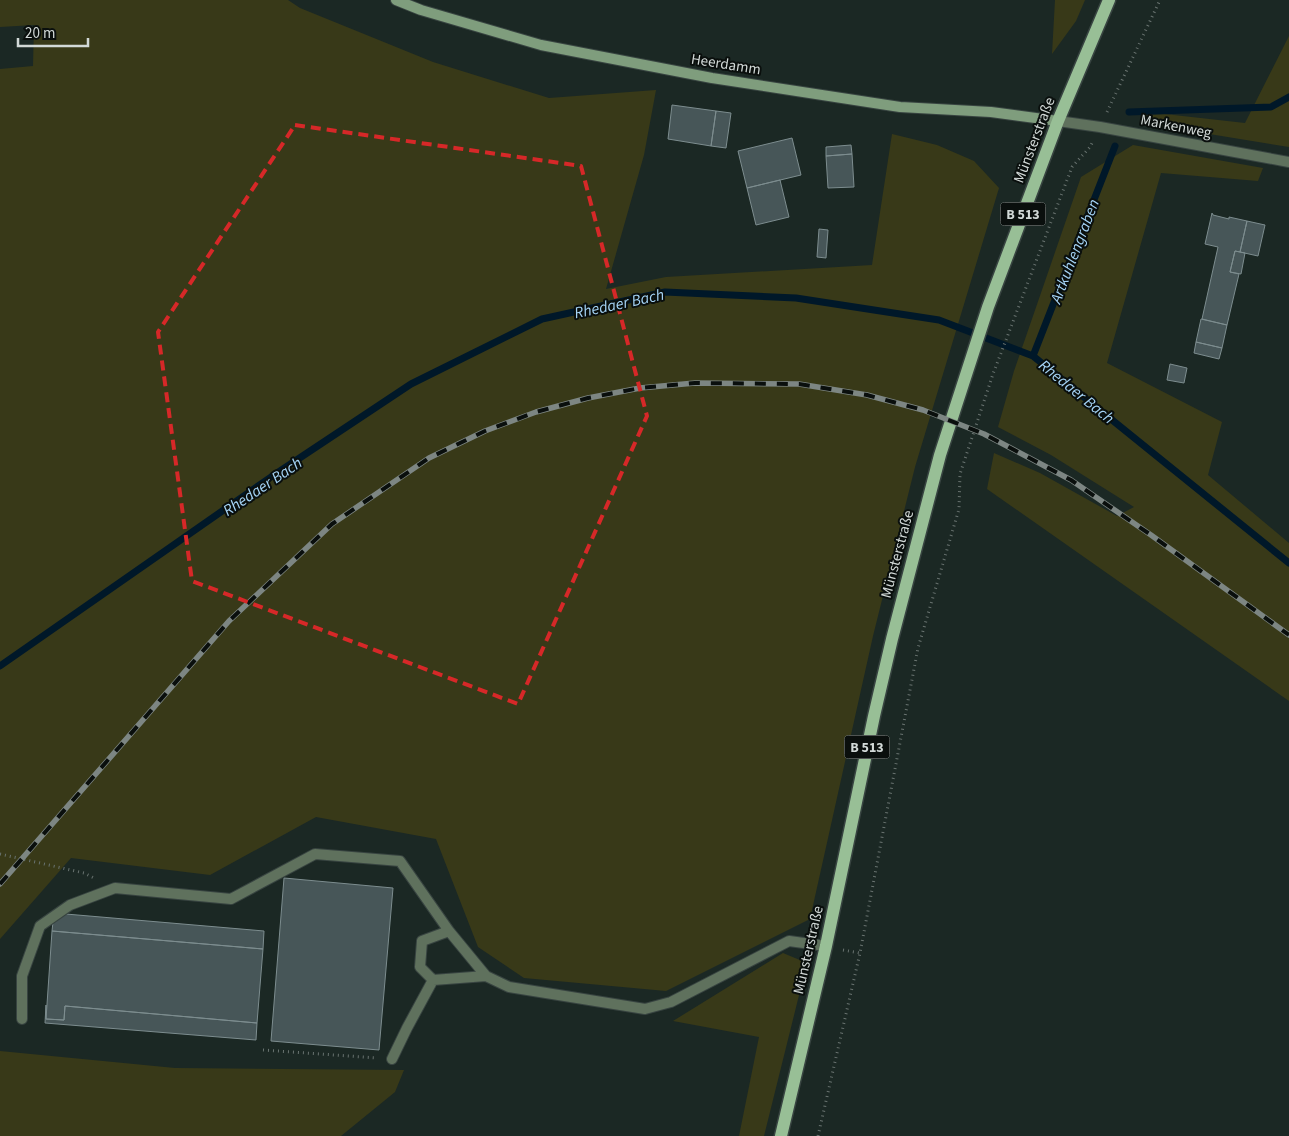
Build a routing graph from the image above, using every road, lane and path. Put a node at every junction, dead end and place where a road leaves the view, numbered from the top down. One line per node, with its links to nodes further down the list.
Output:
1 (396, 0): 4 (street, Heerdamm)
2 (1109, 0): 4 (main road, Münsterstraße / B 513)
3 (1160, 0): 5 (path)
4 (1058, 121): 5 (street, Markenweg); 10 (main road, Münsterstraße / B 513)
5 (1100, 127): 6 (street, Markenweg); 17 (path)
6 (1289, 162)
7 (0, 854): 8 (path)
8 (115, 888): 9 (street); 13 (street)
9 (449, 931): 11 (street); 12 (street)
10 (826, 946): 11 (street); 16 (main road, Münsterstraße / B 513)
11 (486, 976): 12 (street)
12 (433, 980): 15 (street)
13 (22, 1019)
14 (263, 1050): 15 (path)
15 (392, 1059)
16 (782, 1136)
17 (818, 1136)

